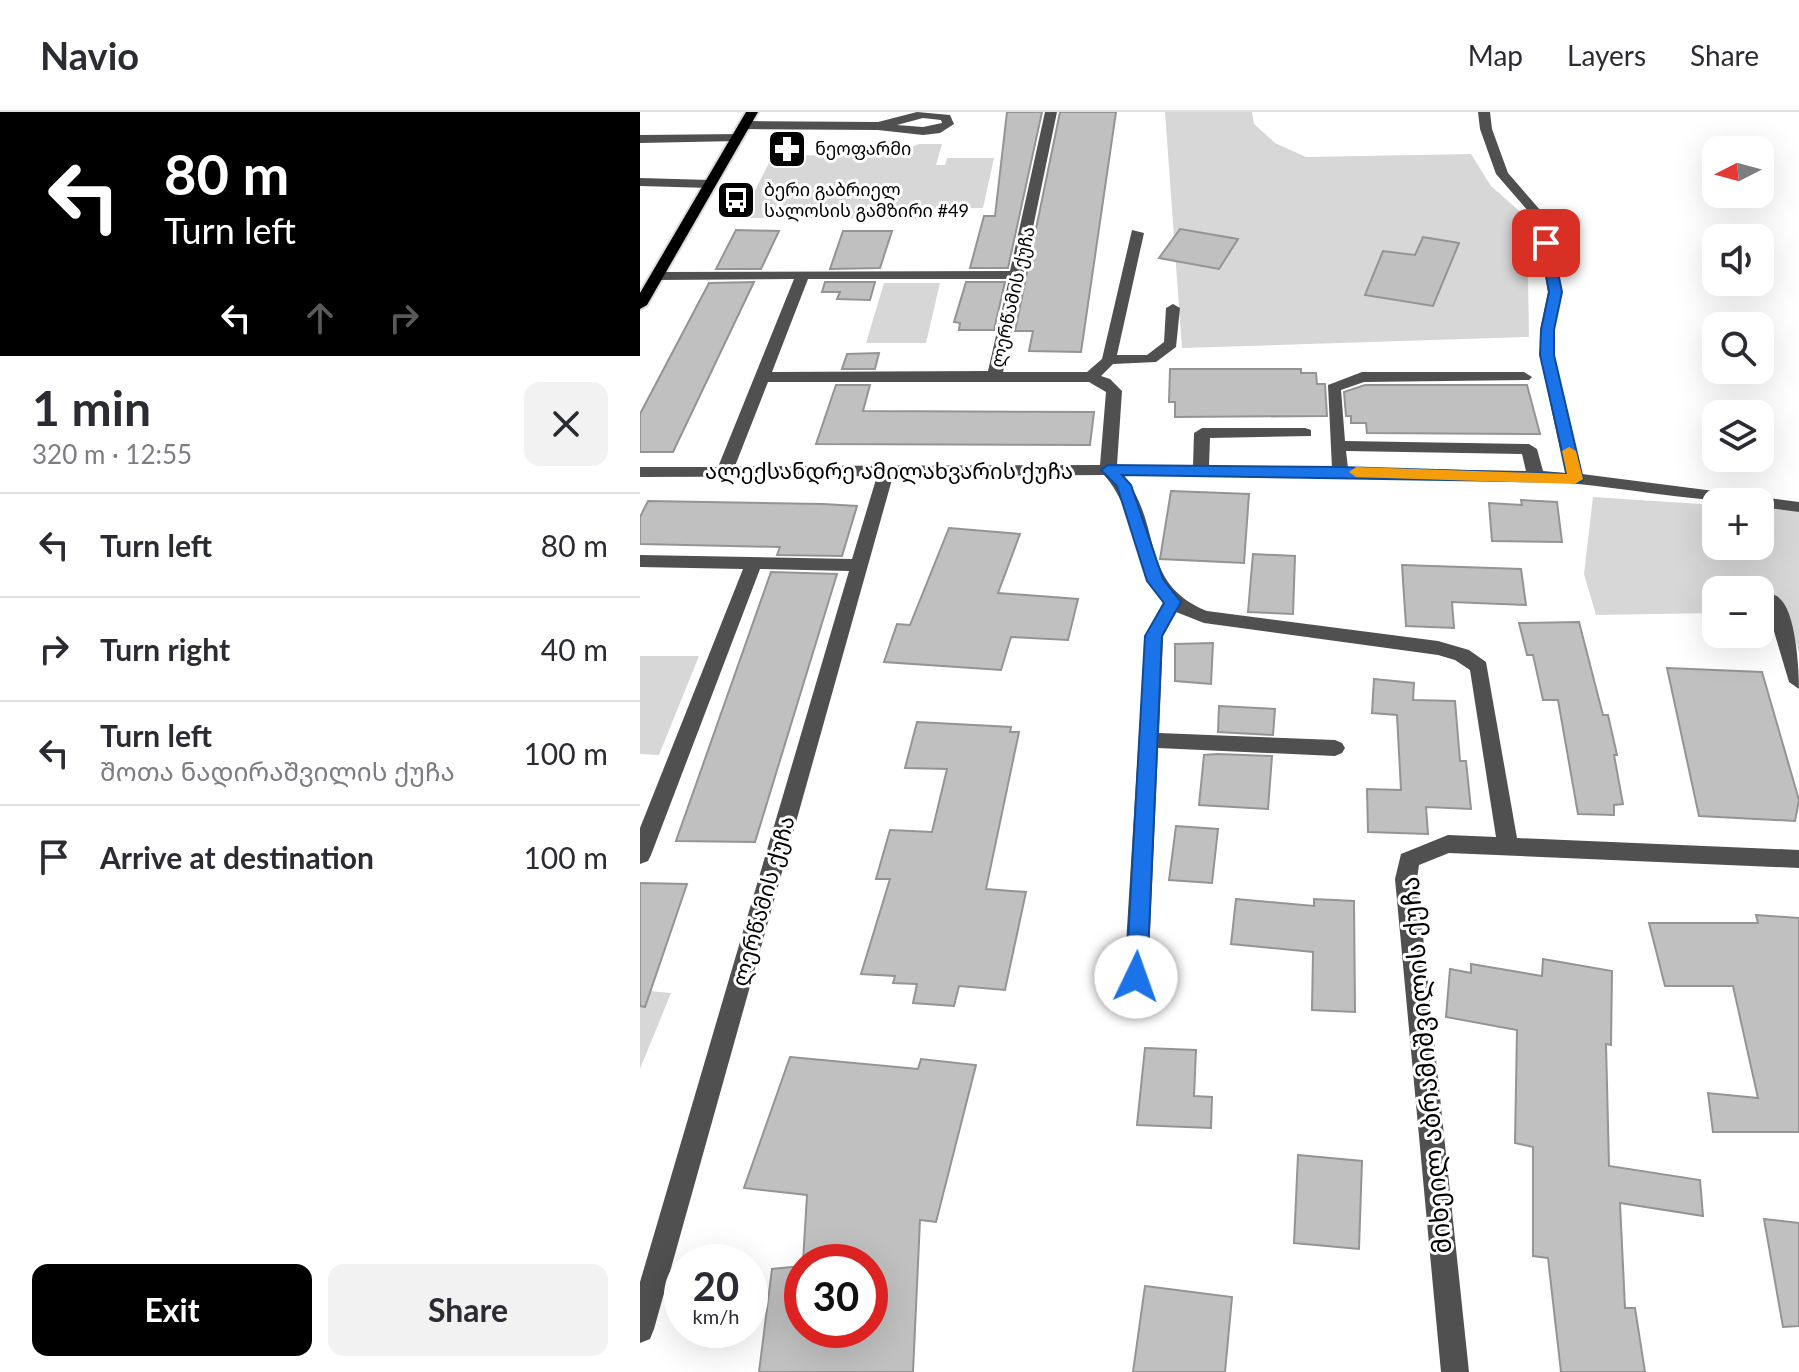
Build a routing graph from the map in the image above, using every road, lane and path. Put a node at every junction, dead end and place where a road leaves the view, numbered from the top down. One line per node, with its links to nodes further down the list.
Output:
1 (752, 112): 5 (main road)
2 (1051, 112): 11 (street, ლერწამის ქუჩა)
3 (1484, 112): 29 (street)
4 (878, 126): 4 (street); 5 (street)
5 (741, 131): 6 (street); 8 (main road)
6 (640, 139)
7 (640, 182): 8 (street)
8 (710, 184): 12 (main road)
9 (1137, 233): 15 (street)
10 (803, 275): 11 (street); 12 (street); 17 (street)
11 (1018, 275): 16 (street, ლერწამის ქუჩა)
12 (657, 276): 13 (main road)
13 (640, 305)
14 (1173, 308): 15 (street)
15 (1109, 360): 18 (street)
16 (995, 376): 17 (street); 18 (street, ლერწამის ქუჩა)
17 (763, 377): 27 (street)
18 (1091, 377): 22 (street)
19 (1524, 377): 21 (street)
20 (1305, 433): 23 (street)
21 (1338, 446): 26 (street); 28 (street)
22 (1108, 470): 23 (street, ალექსანდრე ამილახვარის ქუჩა); 25 (street, ალექსანდრე ამილახვარის ქუჩა); 37 (street)
23 (1201, 470): 26 (street, ალექსანდრე ამილახვარის ქუჩა)
24 (640, 472): 27 (street, ალექსანდრე ამილახვარის ქუჩა)
25 (886, 472): 27 (street, ალექსანდრე ამილახვარის ქუჩა); 35 (street, ლერწამის ქუჩა)
26 (1340, 472): 28 (street, ალექსანდრე ამილახვარის ქუჩა)
27 (724, 473)
28 (1536, 476): 29 (street, ალექსანდრე ამილახვარის ქუჩა)
29 (1575, 479): 30 (street, ალექსანდრე ამილახვარის ქუჩა)
30 (1702, 494)
31 (1774, 504): 32 (street, ალექსანდრე ამილახვარის ქუჩა)
32 (1799, 507)
33 (640, 561): 34 (street)
34 (754, 563): 35 (street); 42 (street)
35 (859, 565): 45 (street, ლერწამის ქუჩა)
36 (1774, 601): 38 (street)
37 (1173, 602): 39 (street); 41 (street)
38 (1799, 682)
39 (1149, 740): 40 (street); 44 (street)
40 (1335, 748)
41 (1508, 848): 43 (street); 46 (street, მიხეილ აბრამიშვილის ქუჩა)
42 (640, 855)
43 (1799, 859)
44 (1136, 977)
45 (640, 1329)
46 (1455, 1372)

